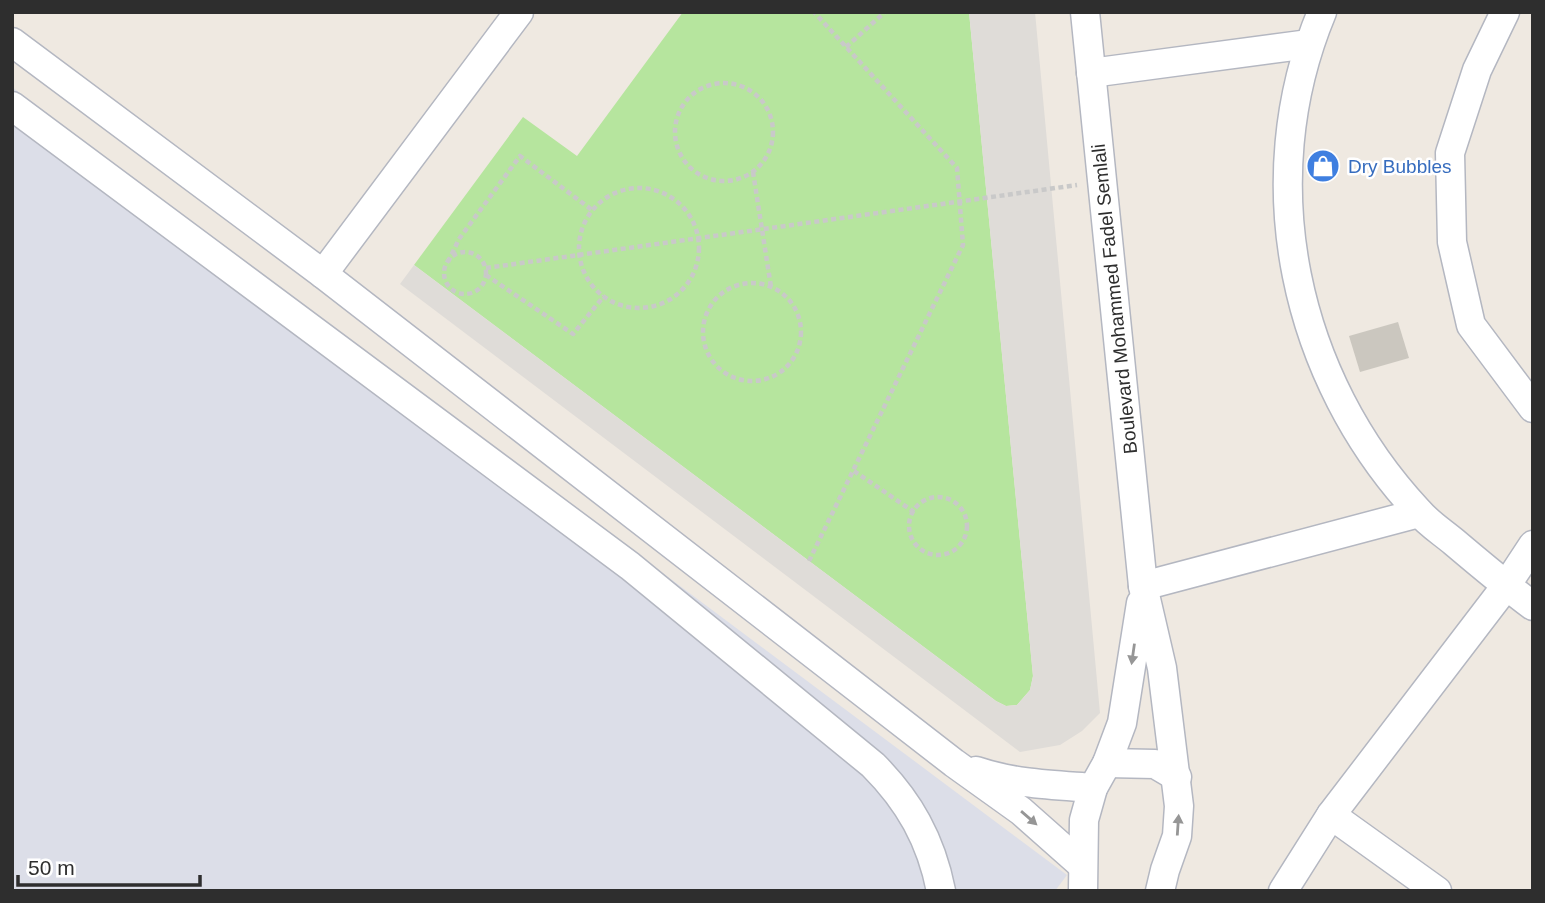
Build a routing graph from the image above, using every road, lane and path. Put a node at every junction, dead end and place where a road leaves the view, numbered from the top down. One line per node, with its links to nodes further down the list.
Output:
1 (519, 12): 21 (street)
2 (814, 12): 9 (path)
3 (885, 12): 9 (path)
4 (1085, 12): 10 (street, Boulevard Mohammed Fadel Semlali)
5 (1322, 12): 8 (street)
6 (1505, 12): 25 (street)
7 (12, 43): 21 (street)
8 (1309, 44): 10 (street); 28 (street)
9 (846, 47): 14 (path)
10 (1091, 74): 13 (street, Boulevard Mohammed Fadel Semlali)
11 (12, 106): 40 (street)
12 (753, 172): 12 (path); 16 (path)
13 (1101, 181): 14 (path); 31 (street, Boulevard Mohammed Fadel Semlali)
14 (960, 201): 16 (path); 26 (path)
15 (592, 210): 17 (path); 18 (path); 19 (path)
16 (763, 229): 17 (path); 23 (path)
17 (698, 238): 18 (path); 24 (path)
18 (579, 255): 20 (path); 24 (path)
19 (448, 262): 20 (path); 22 (path)
20 (486, 268): 22 (path)
21 (323, 274): 34 (street)
22 (486, 275): 24 (path)
23 (771, 287): 23 (path)
24 (604, 296)
25 (1533, 408)
26 (853, 471): 27 (path); 30 (path)
27 (914, 512): 27 (path)
28 (1419, 513): 31 (street); 32 (street)
29 (1533, 545): 32 (street)
30 (809, 561)
31 (1143, 586): 35 (street, Boulevard Mohammed Fadel Semlali, one-way to 35); 36 (street, Boulevard Mohammed Fadel Semlali)
32 (1506, 586): 33 (street); 38 (street)
33 (1533, 606)
34 (954, 763): 37 (street); 39 (street, one-way to 39)
35 (1107, 763): 36 (street); 37 (street, Boulevard Mohammed Fadel Semlali)
36 (1177, 777): 41 (street, Boulevard Mohammed Fadel Semlali, one-way to 36)
37 (1093, 788): 39 (street, Boulevard Mohammed Fadel Semlali)
38 (1331, 815): 42 (street); 43 (street)
39 (1083, 878)
40 (941, 891)
41 (1160, 891)
42 (1283, 891)
43 (1437, 891)

